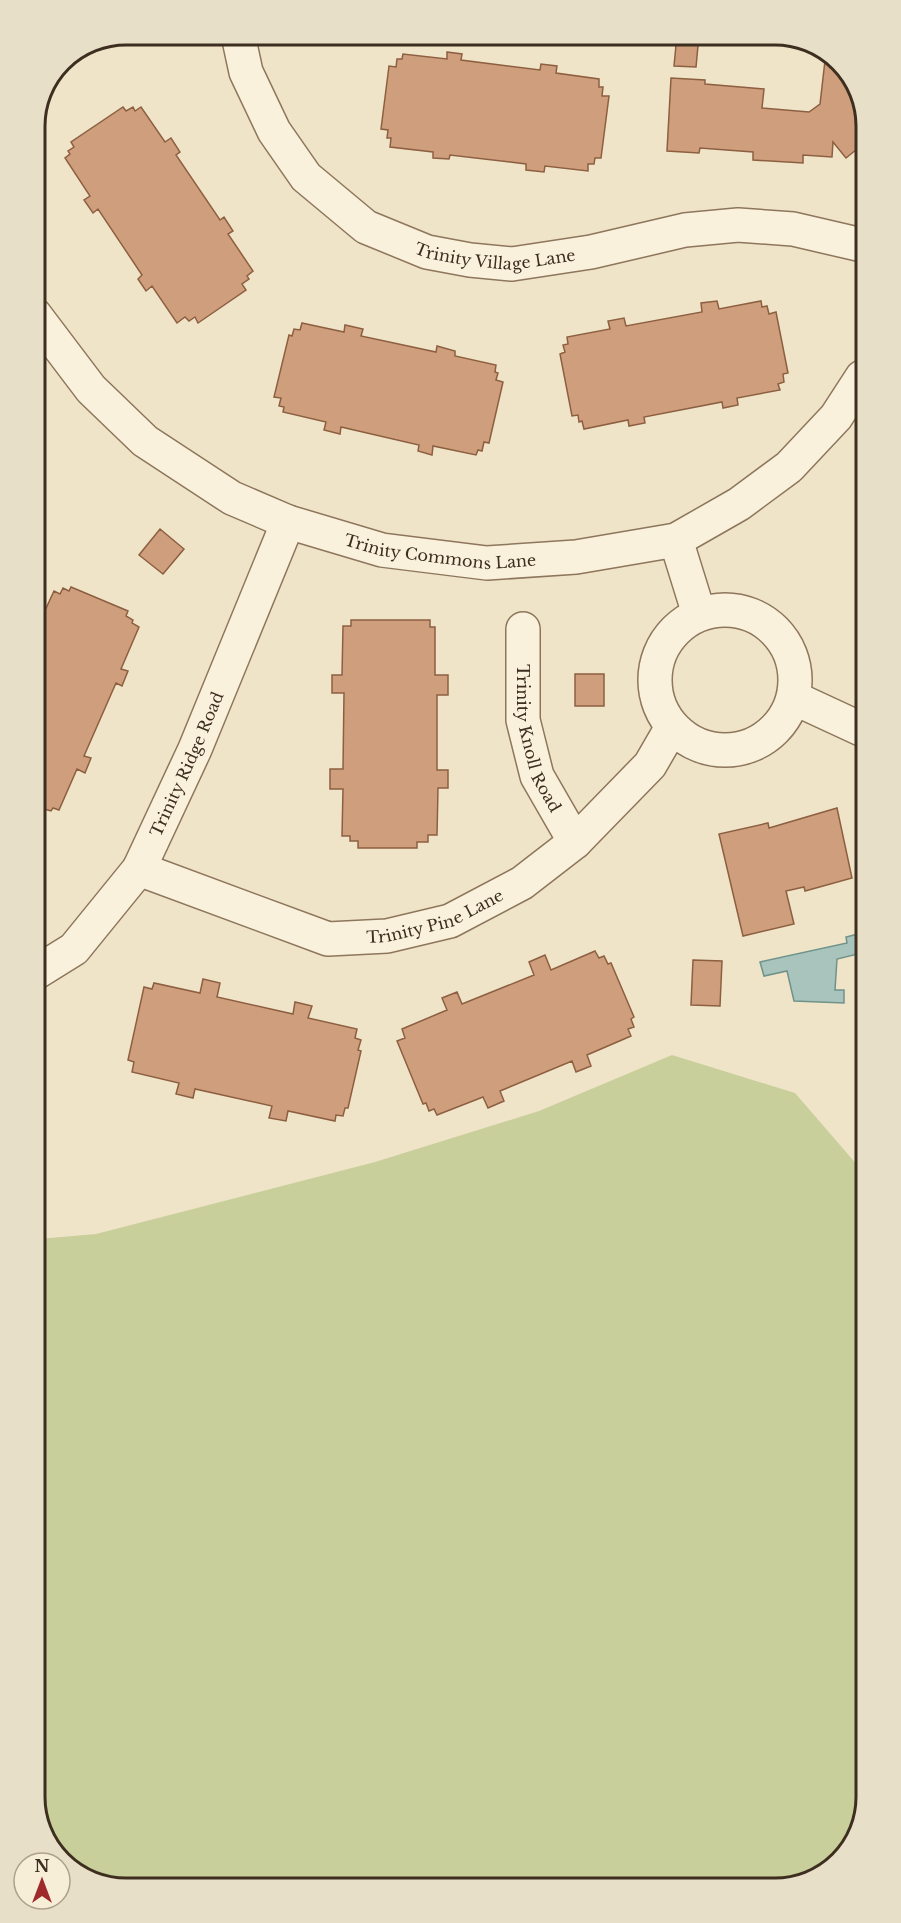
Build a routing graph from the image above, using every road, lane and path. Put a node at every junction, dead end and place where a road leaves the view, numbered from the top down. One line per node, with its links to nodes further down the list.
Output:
1 (240, 45): 2 (street, Trinity Village Lane)
2 (856, 244)
3 (45, 328): 5 (street, Trinity Commons Lane)
4 (856, 386): 6 (street, Trinity Commons Lane)
5 (288, 522): 6 (street, Trinity Commons Lane); 13 (street, Trinity Ridge Road)
6 (676, 540): 7 (street)
7 (699, 614): 9 (street); 10 (street)
8 (523, 629): 12 (street, Trinity Knoll Road)
9 (794, 698): 10 (street); 11 (street)
10 (672, 727): 12 (street, Trinity Pine Lane)
11 (856, 727)
12 (575, 842): 13 (street, Trinity Pine Lane)
13 (139, 869): 14 (street, Trinity Ridge Road)
14 (45, 967)

